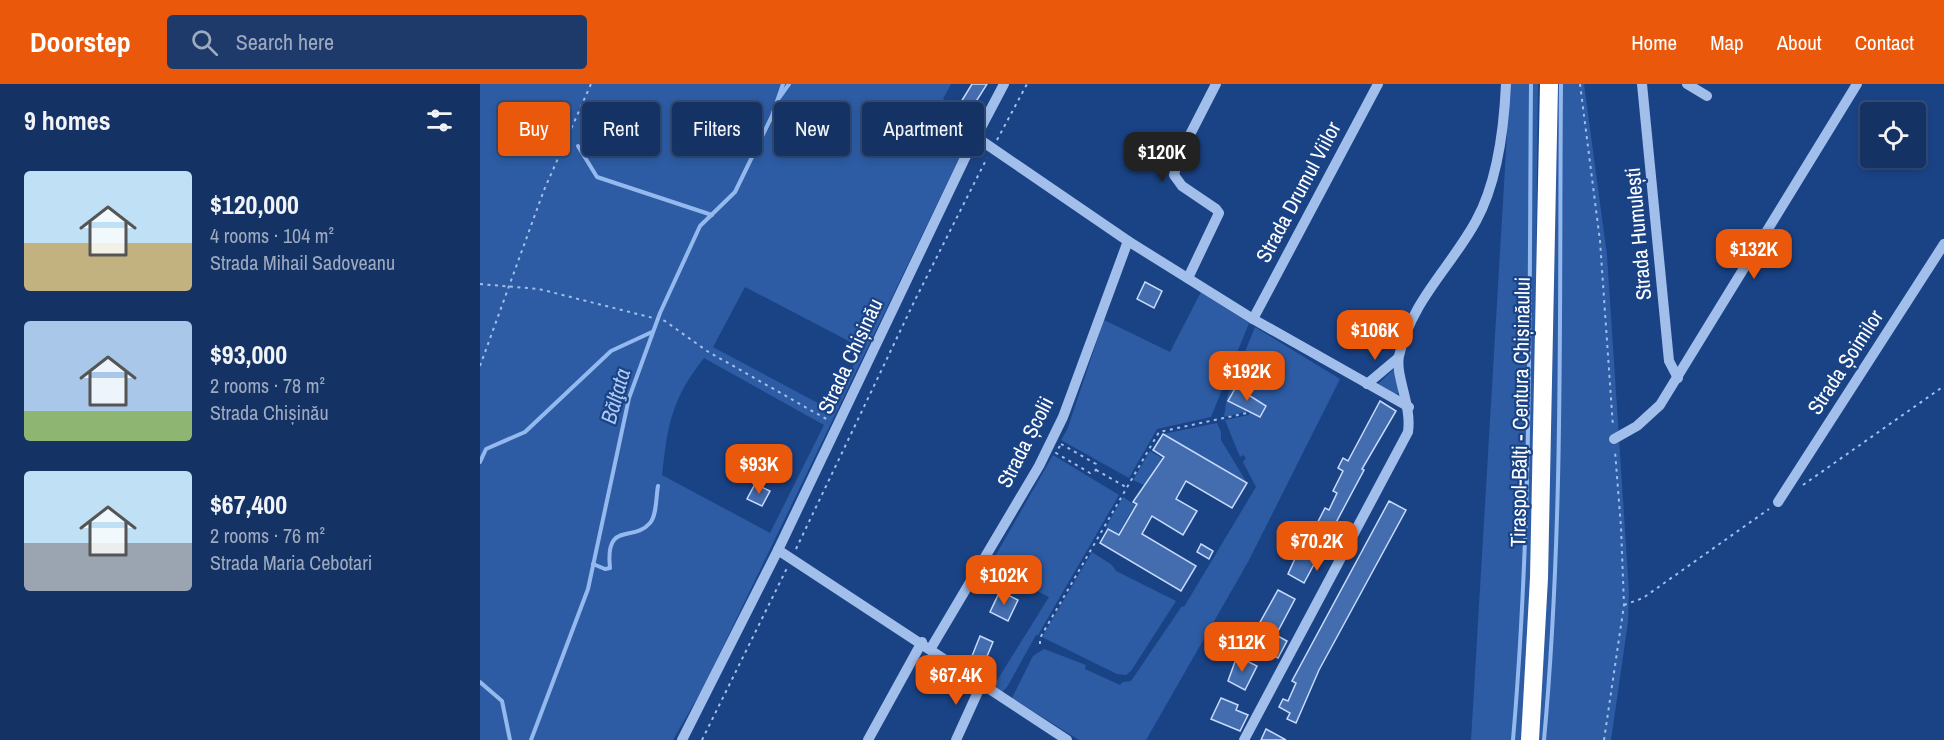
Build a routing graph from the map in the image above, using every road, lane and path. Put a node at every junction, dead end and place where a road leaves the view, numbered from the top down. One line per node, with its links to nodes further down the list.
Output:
1 (591, 84): 21 (path)
2 (1004, 84): 13 (street, Strada Chișinău)
3 (1027, 84): 15 (path)
4 (1216, 84): 19 (street)
5 (1378, 84): 22 (street, Strada Drumul Viilor)
6 (1506, 84): 23 (street)
7 (1549, 84): 47 (highway, Tiraspol-Bălţi - Centura Chișinăului)
8 (1580, 84): 30 (path)
9 (1642, 84): 25 (street, Strada Humulești)
10 (1687, 84): 12 (street)
11 (1857, 84): 25 (street)
12 (1707, 96)
13 (984, 122)
14 (984, 142): 15 (street)
15 (992, 148): 17 (street); 37 (path)
16 (967, 156): 29 (street, Strada Chișinău)
17 (1128, 241): 19 (street); 39 (street, Strada Școlii)
18 (1944, 244): 35 (street, Strada Șoimilor)
19 (1188, 278): 22 (street)
20 (480, 284): 21 (path)
21 (509, 287): 24 (path); 29 (path)
22 (1253, 319): 26 (street)
23 (1398, 358): 26 (street); 27 (street)
24 (480, 366)
25 (1678, 378): 30 (street)
26 (1367, 384): 27 (street)
27 (1409, 407): 46 (street)
28 (1247, 413): 34 (path)
29 (838, 426): 36 (street, Strada Chișinău)
30 (1614, 439): 48 (path)
31 (1061, 444): 33 (path)
32 (1056, 453): 33 (path)
33 (1096, 470): 34 (path)
34 (1126, 487): 38 (path)
35 (1778, 502)
36 (778, 549): 37 (street); 41 (street, Strada Chișinău)
37 (792, 558): 39 (street); 42 (path)
38 (1040, 644)
39 (926, 645): 40 (street); 43 (street, Strada Școlii)
40 (981, 685): 44 (street); 45 (street)
41 (682, 740)
42 (702, 740)
43 (868, 740)
44 (956, 740)
45 (1067, 740)
46 (1244, 740)
47 (1530, 740)
48 (1604, 740)

